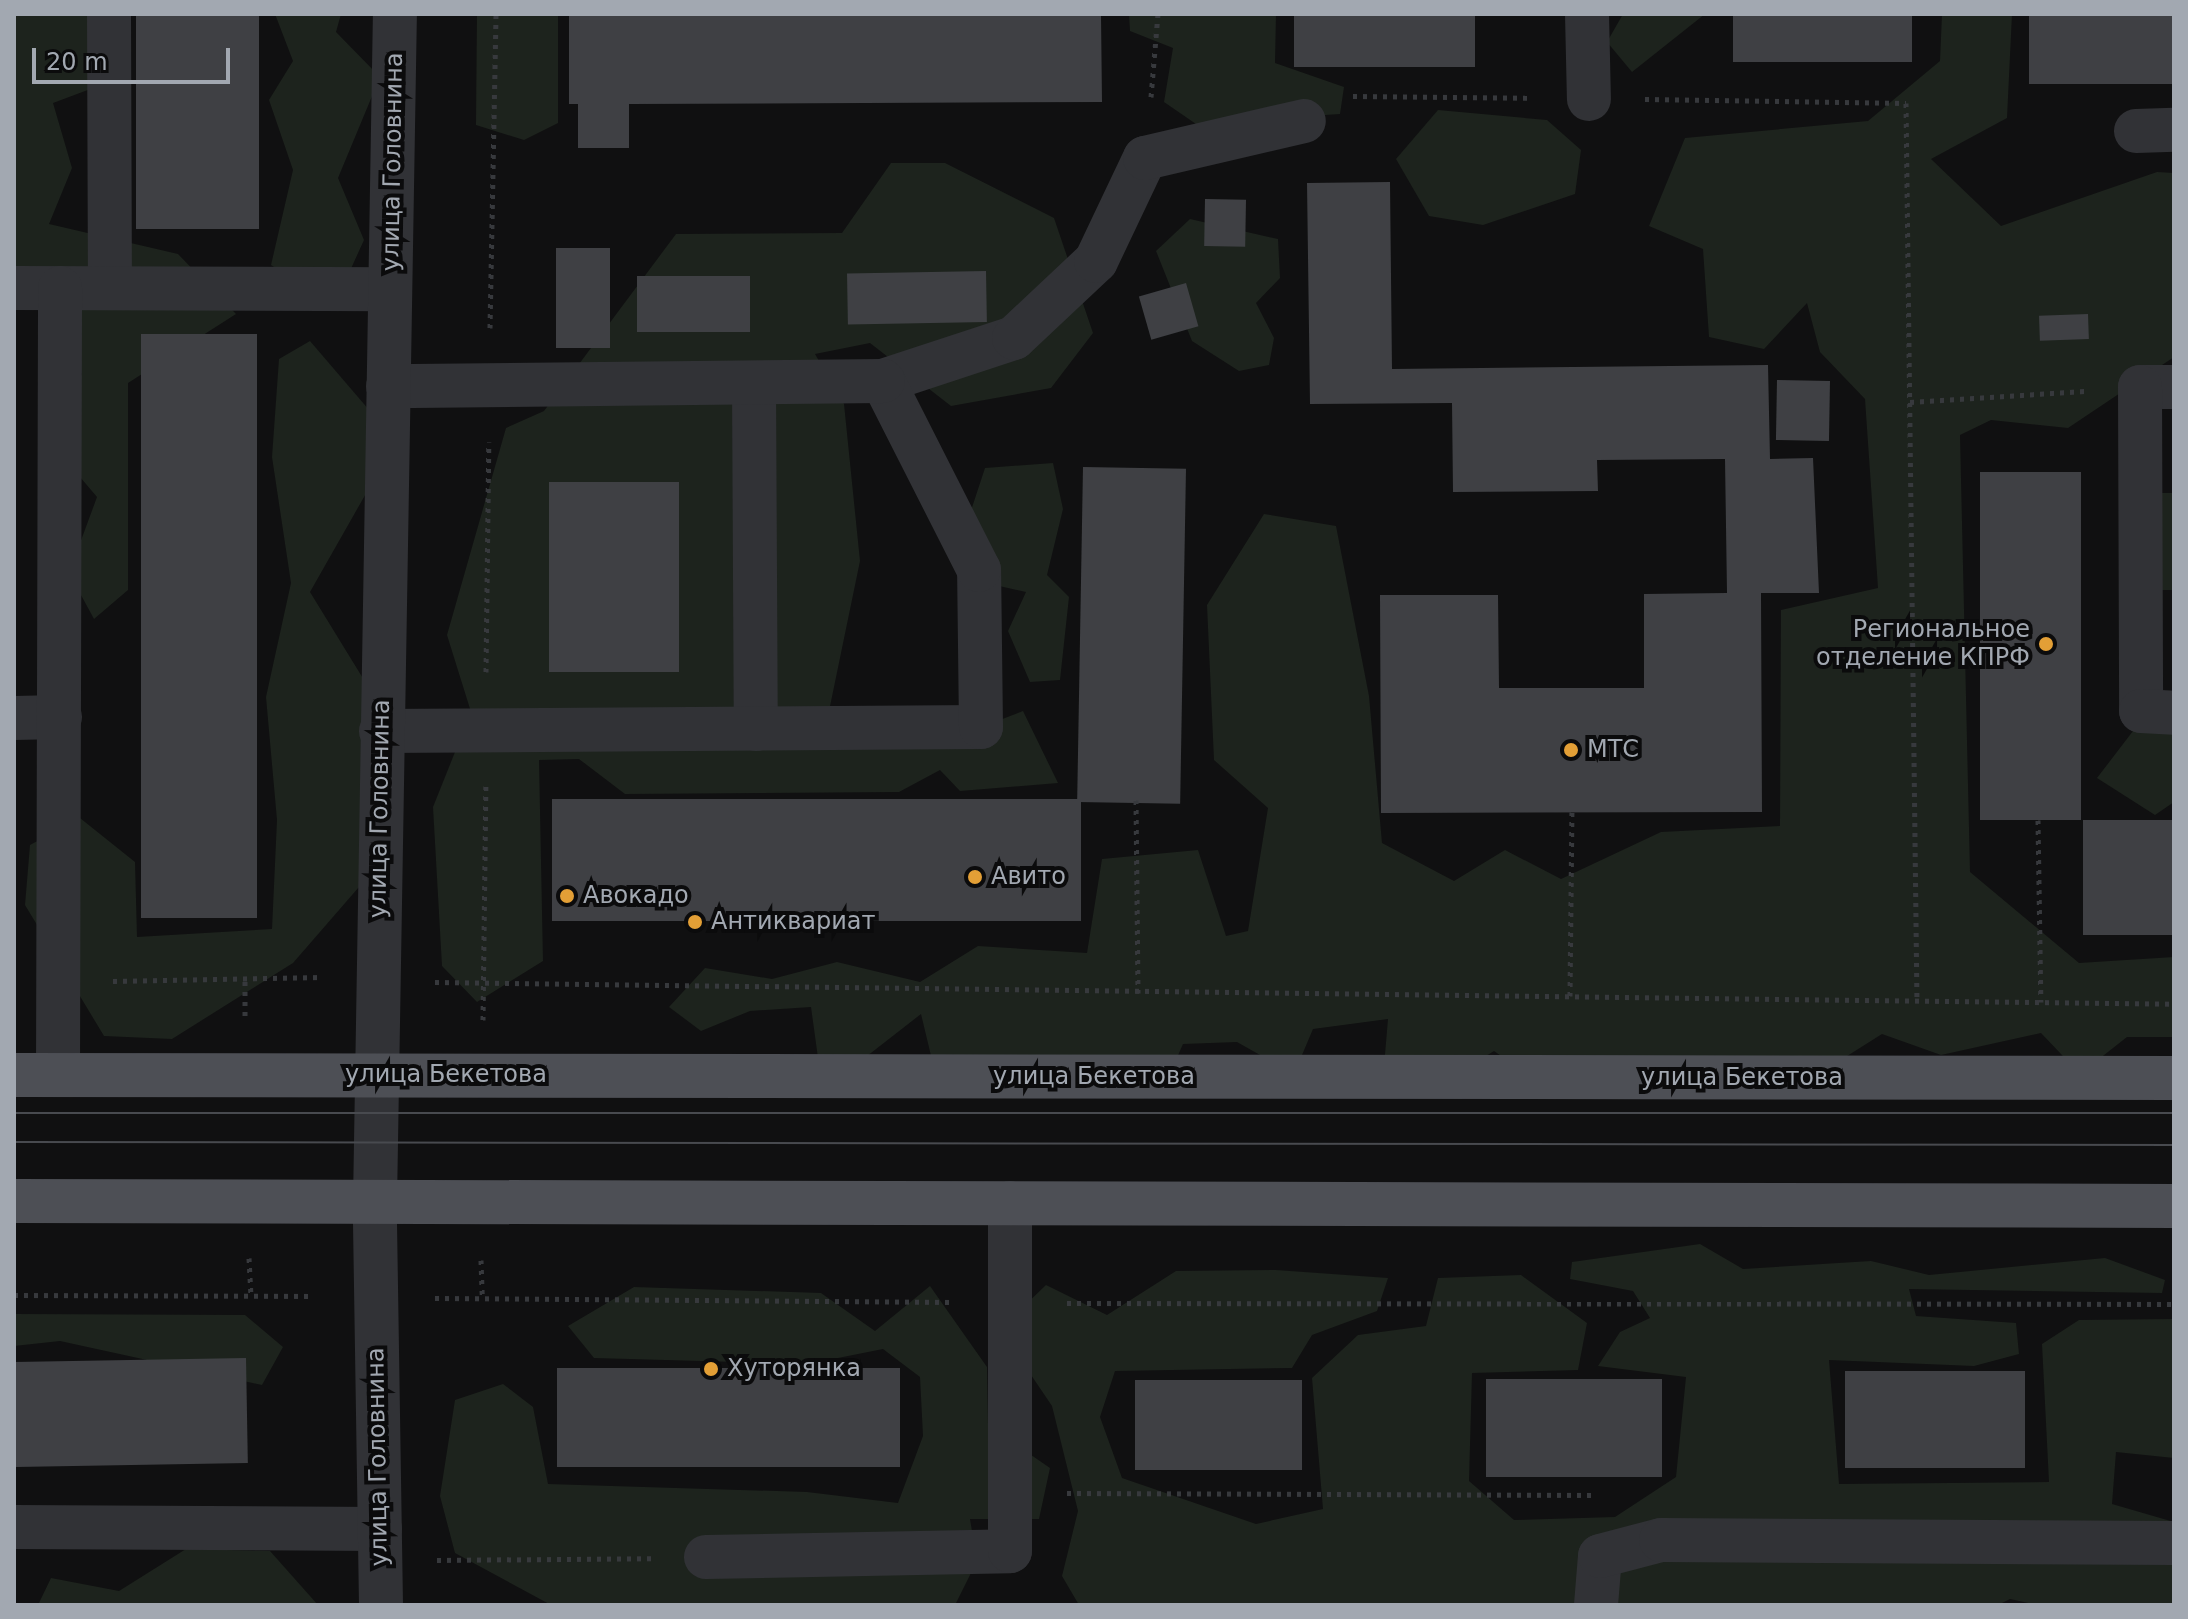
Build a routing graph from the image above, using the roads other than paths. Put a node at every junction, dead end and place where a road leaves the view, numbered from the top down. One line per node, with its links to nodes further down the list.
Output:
1 (109, 14): 8 (street)
2 (395, 14): 9 (street, улица Головнина)
3 (1587, 14): 4 (street)
4 (1589, 99)
5 (1304, 121): 10 (street)
6 (14, 288): 7 (street)
7 (60, 288): 8 (street); 15 (street)
8 (110, 288): 9 (street)
9 (390, 289): 12 (street, улица Головнина)
10 (883, 381): 11 (street); 17 (street)
11 (754, 383): 12 (street); 17 (street)
12 (388, 386): 18 (street, улица Головнина)
13 (2157, 387): 14 (street)
14 (2174, 713)
15 (60, 717): 16 (street); 20 (street)
16 (14, 718)
17 (756, 729): 18 (street)
18 (381, 731): 21 (street, улица Головнина)
19 (14, 1075): 20 (main road, улица Бекетова)
20 (58, 1075): 21 (main road, улица Бекетова)
21 (377, 1075): 22 (main road, улица Бекетова); 24 (street, улица Головнина)
22 (2174, 1078)
23 (14, 1201): 24 (main road)
24 (375, 1202): 25 (main road); 29 (street, улица Головнина)
25 (1010, 1203): 26 (main road); 30 (street)
26 (2174, 1206)
27 (14, 1527): 29 (street)
28 (2174, 1543): 32 (street)
29 (380, 1545): 31 (street, улица Головнина)
30 (706, 1557)
31 (381, 1605)
32 (1596, 1605)

